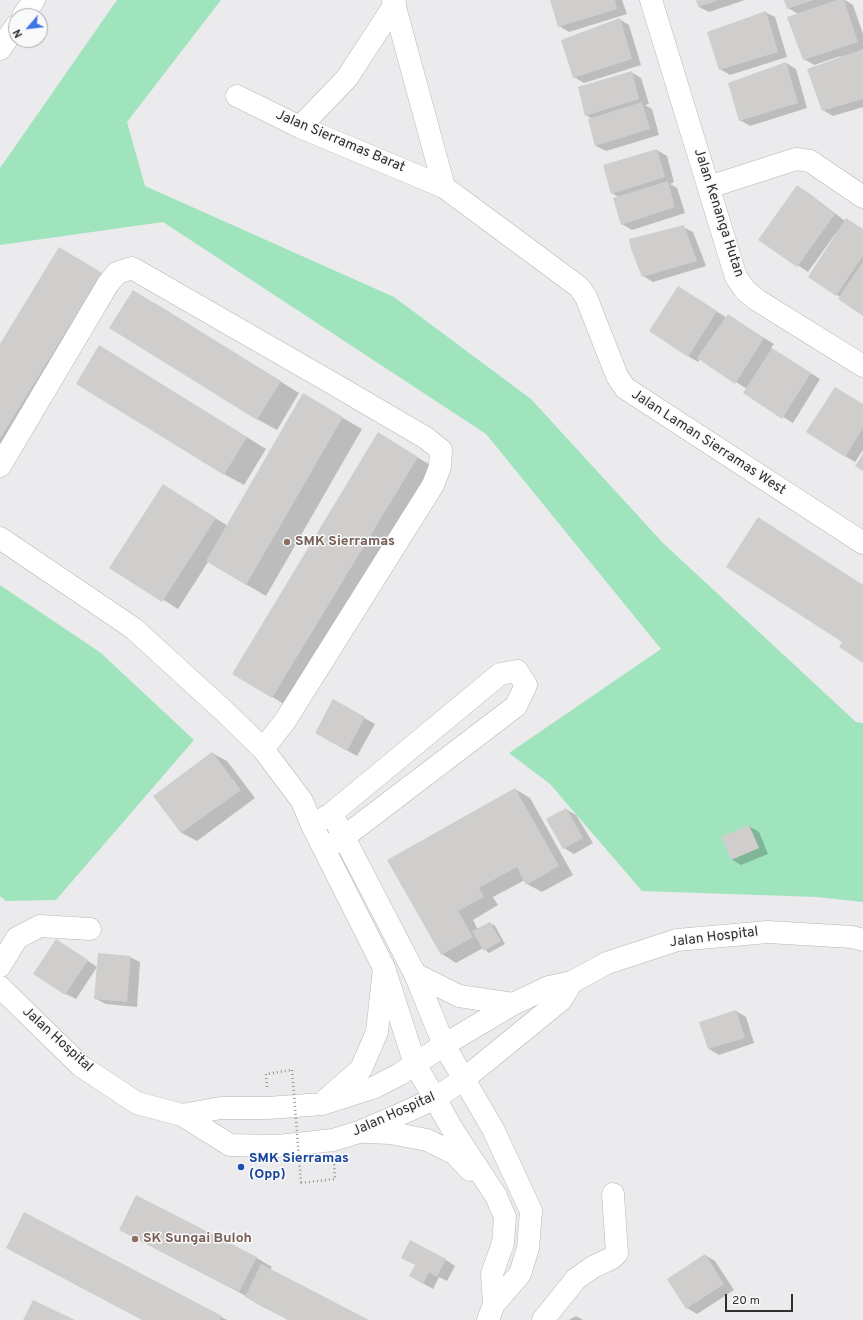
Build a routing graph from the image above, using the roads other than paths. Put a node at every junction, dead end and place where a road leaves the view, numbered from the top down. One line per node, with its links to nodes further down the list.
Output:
1 (651, 0): 8 (main road, Jalan Kenanga Hutan)
2 (394, 2): 6 (main road); 7 (main road)
3 (8, 38): 4 (main road)
4 (0, 49)
5 (237, 96): 6 (main road, Jalan Sierramas Barat)
6 (300, 127): 7 (main road, Jalan Sierramas Barat)
7 (444, 187): 13 (main road, Jalan Laman Sierramas West)
8 (709, 188): 9 (main road); 10 (main road, Jalan Kenanga Hutan)
9 (863, 197)
10 (863, 366)
11 (0, 466): 14 (main road)
12 (0, 538): 14 (main road)
13 (863, 543)
14 (263, 749): 15 (main road)
15 (302, 801): 16 (main road); 17 (main road)
16 (331, 814): 17 (main road); 18 (main road); 18 (main road)
17 (312, 826): 19 (main road)
18 (344, 837): 19 (main road); 24 (main road)
19 (324, 849): 23 (main road)
20 (90, 929): 22 (main road)
21 (863, 940): 25 (main road, Jalan Hospital)
22 (0, 966)
23 (384, 968): 29 (main road); 32 (main road)
24 (415, 974): 27 (main road); 28 (main road)
25 (572, 982): 27 (main road, Jalan Hospital); 30 (main road, Jalan Hospital)
26 (0, 987): 33 (main road, Jalan Hospital)
27 (513, 1004): 28 (main road, Jalan Hospital)
28 (444, 1045): 29 (main road, Jalan Hospital); 30 (main road)
29 (415, 1064): 31 (main road); 32 (main road, Jalan Hospital)
30 (464, 1079): 31 (main road, Jalan Hospital); 37 (main road)
31 (434, 1099): 34 (main road, Jalan Hospital); 36 (main road)
32 (322, 1104): 33 (main road, Jalan Hospital)
33 (182, 1115): 34 (main road, Jalan Hospital)
34 (358, 1132): 36 (main road)
35 (613, 1194): 38 (main road)
36 (496, 1196): 37 (main road)
37 (491, 1312)
38 (543, 1320)

